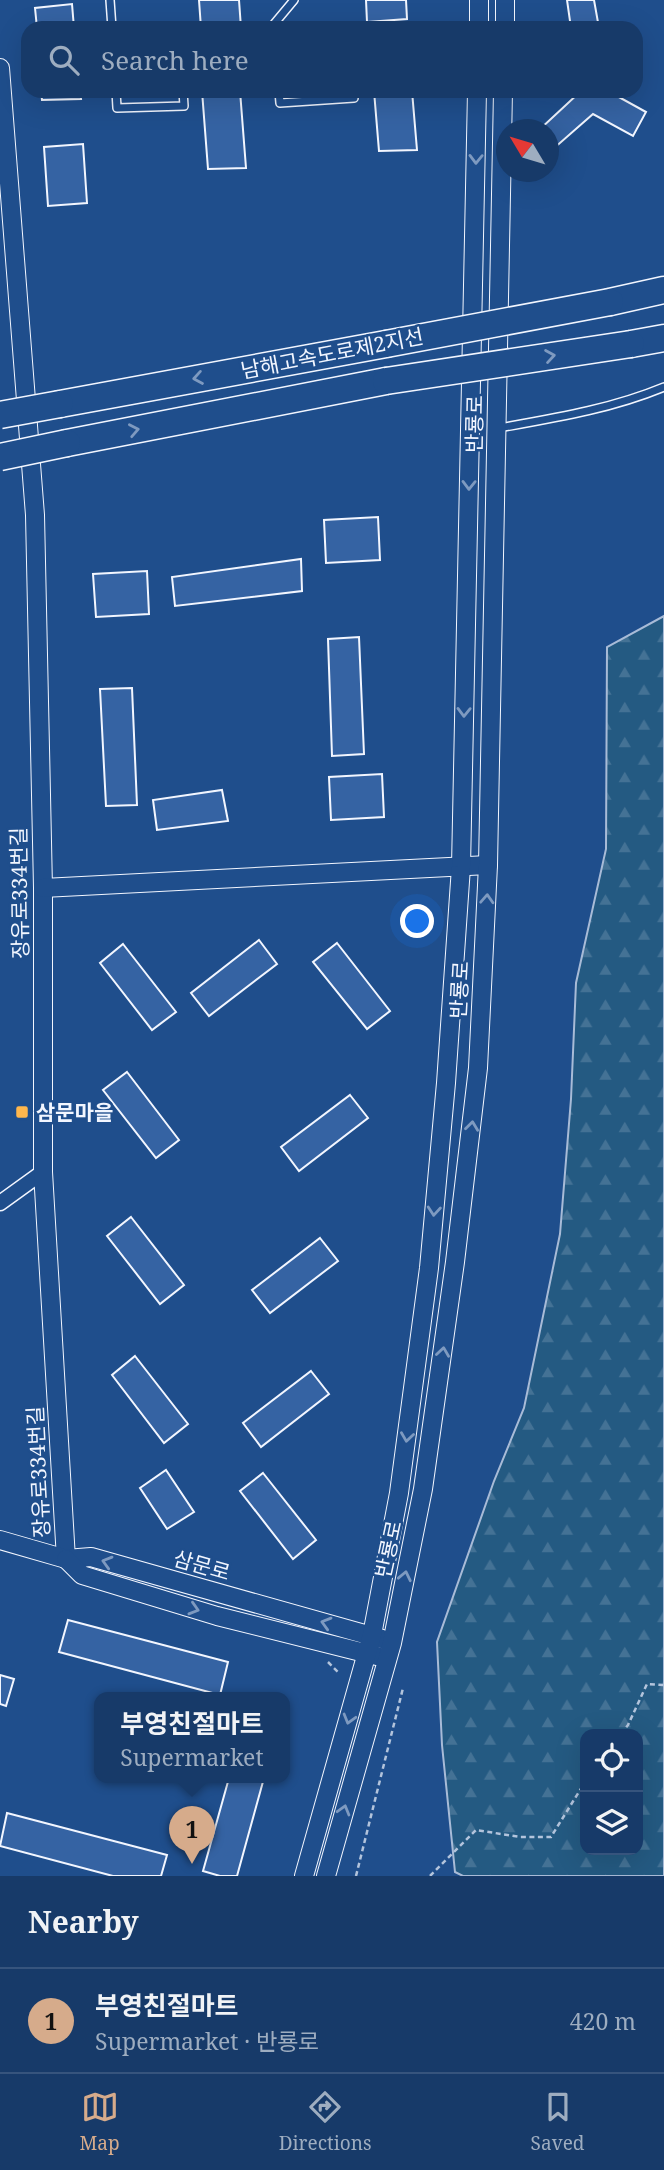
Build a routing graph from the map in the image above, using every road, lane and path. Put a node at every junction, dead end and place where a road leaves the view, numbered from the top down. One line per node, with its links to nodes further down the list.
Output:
1 (110, 0): 5 (lane)
2 (294, 0): 6 (lane)
3 (479, 0): 7 (street)
4 (505, 0): 8 (street)
5 (112, 21)
6 (276, 21)
7 (479, 21)
8 (505, 21)
9 (0, 68): 24 (street, 장유로334번길)
10 (116, 98): 11 (lane)
11 (183, 98)
12 (280, 98): 13 (lane)
13 (354, 98)
14 (477, 98): 23 (street, 반룡로, one-way to 23)
15 (503, 98): 20 (street, 반룡로)
16 (664, 290): 19 (highway, 남해고속도로제2지선, one-way to 19, bridge)
17 (664, 338): 21 (highway, 남해고속도로제2지선, one-way to 17, bridge)
18 (664, 387): 20 (lane)
19 (0, 415)
20 (496, 429): 22 (street, 반룡로)
21 (0, 457)
22 (488, 865): 23 (street); 30 (street, 반룡로, one-way to 22)
23 (461, 867): 24 (street); 29 (street, 반룡로, one-way to 29)
24 (43, 888): 25 (street, 장유로334번길)
25 (43, 1172): 26 (street); 28 (street, 장유로334번길)
26 (0, 1203)
27 (0, 1540): 28 (street, 삼문로)
28 (66, 1559): 29 (street, 삼문로, one-way to 28); 31 (street, 삼문로, one-way to 31)
29 (372, 1636): 30 (street, 삼문로); 31 (street, 반룡로)
30 (389, 1651): 31 (street, 삼문로); 37 (street, 반룡로, one-way to 30)
31 (368, 1654): 36 (street, 반룡로, one-way to 36)
32 (664, 1685): 34 (path)
33 (403, 1688): 38 (path)
34 (625, 1729)
35 (580, 1790): 39 (path)
36 (304, 1876)
37 (326, 1876)
38 (356, 1876)
39 (430, 1876)

